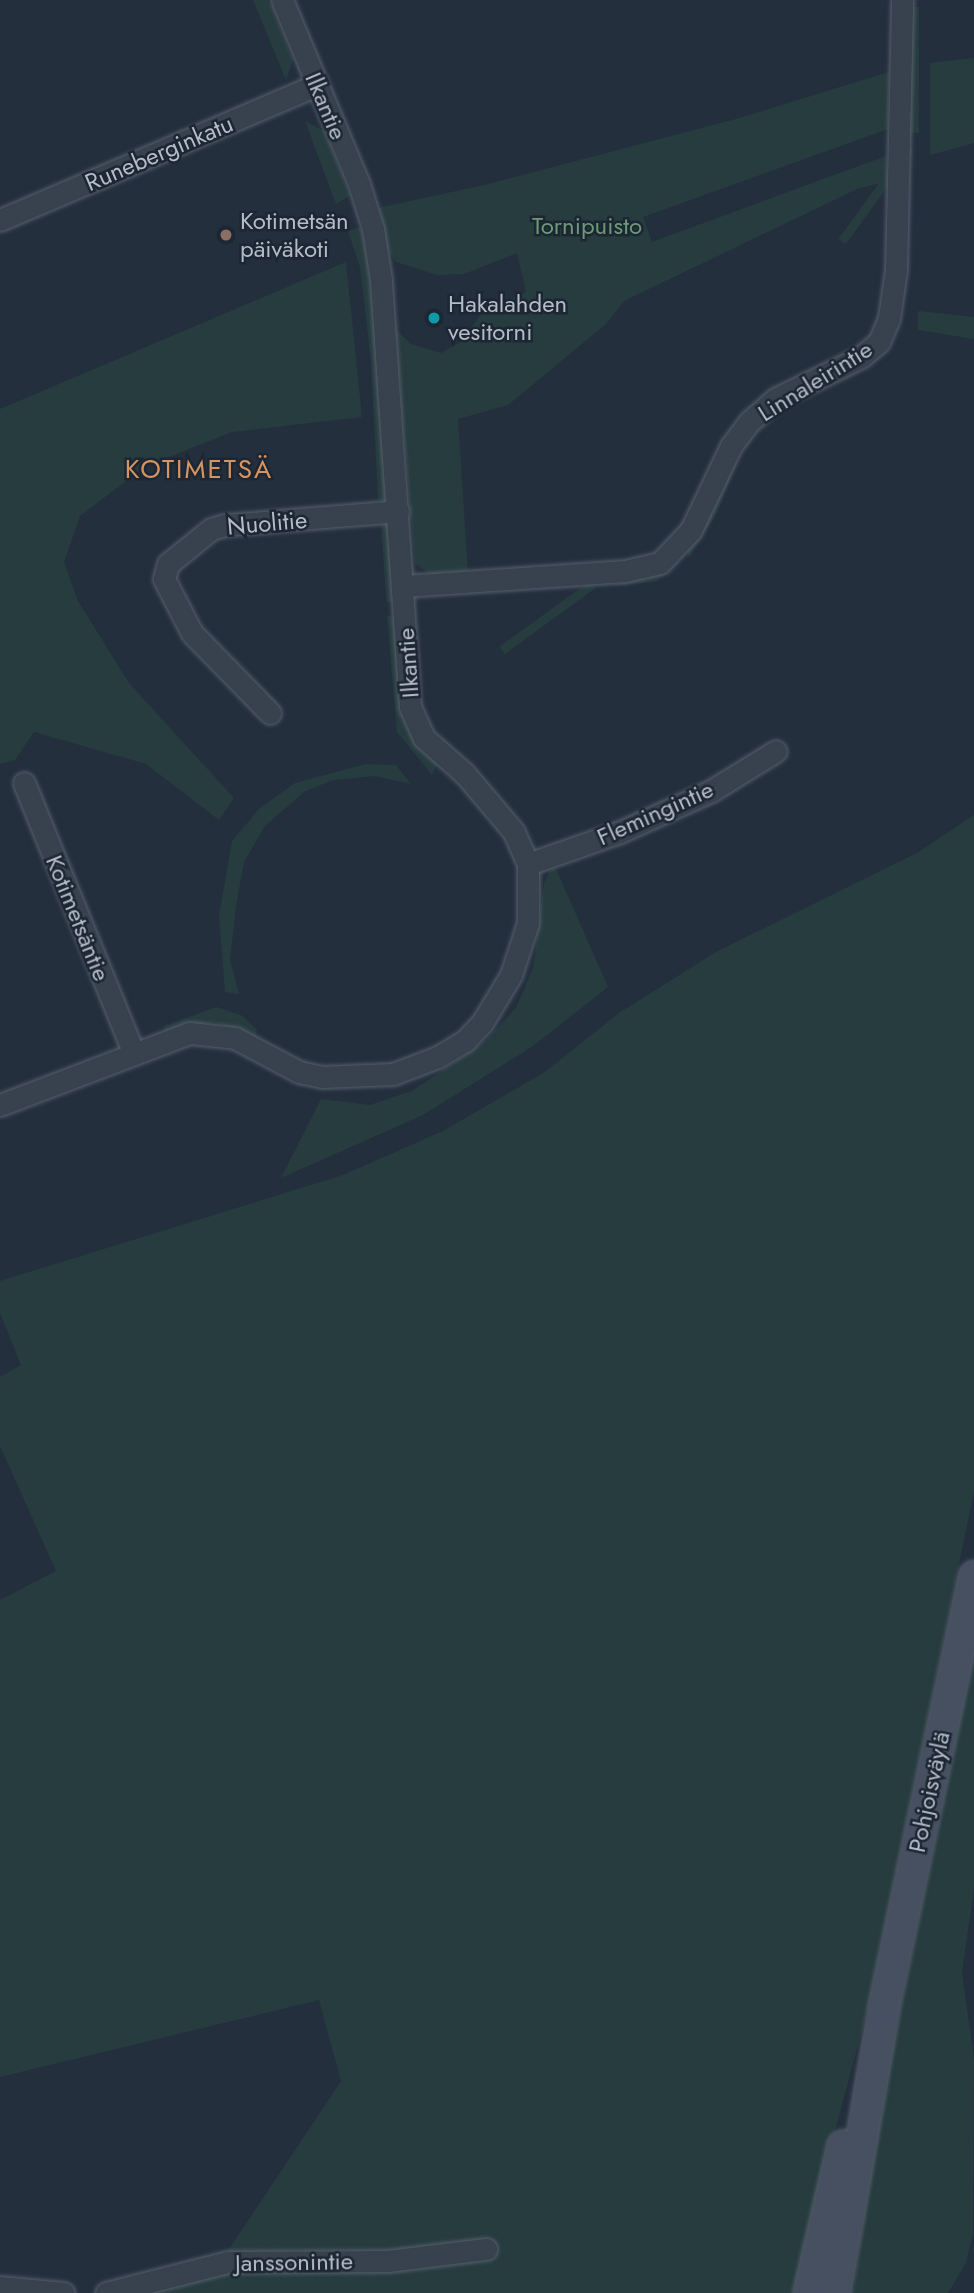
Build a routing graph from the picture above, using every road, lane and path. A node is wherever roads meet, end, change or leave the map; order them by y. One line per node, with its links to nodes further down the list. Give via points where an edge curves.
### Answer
1 (282, 0): 3 (street, Ilkantie)
2 (902, 0): 6 (street, Linnaleirintie, via 896,270 889,318 879,342 861,357 775,399 749,422 731,446 691,530 660,563 625,570)
3 (317, 85): 4 (street, Runeberginkatu); 5 (street, Ilkantie, via 373,229)
4 (0, 220)
5 (398, 511): 6 (street, Ilkantie); 7 (street, Nuolitie, via 225,525 211,529 168,564 164,579 192,633)
6 (404, 586): 10 (street, Ilkantie, via 410,707 417,727 498,811)
7 (270, 713)
8 (776, 751): 10 (street, Flemingintie, via 711,791 620,832)
9 (24, 783): 11 (street, Kotimetsäntie)
10 (528, 864): 11 (street, Ilkantie, via 528,923 511,975 482,1023 465,1041 438,1057 393,1074 343,1079 299,1072 221,1034 190,1033)
11 (133, 1052): 12 (street, Ilkantie)
12 (0, 1105)
13 (974, 1576): 14 (main road, Pohjoisväylä)
14 (884, 2008): 19 (main road, Pohjoisväylä, via 842,2148); 20 (main road, Pohjoisväylä)
15 (486, 2249): 18 (street, Janssonintie, via 388,2261 228,2262)
16 (0, 2287): 17 (street)
17 (64, 2293)
18 (106, 2293)
19 (809, 2293)
20 (835, 2293)

